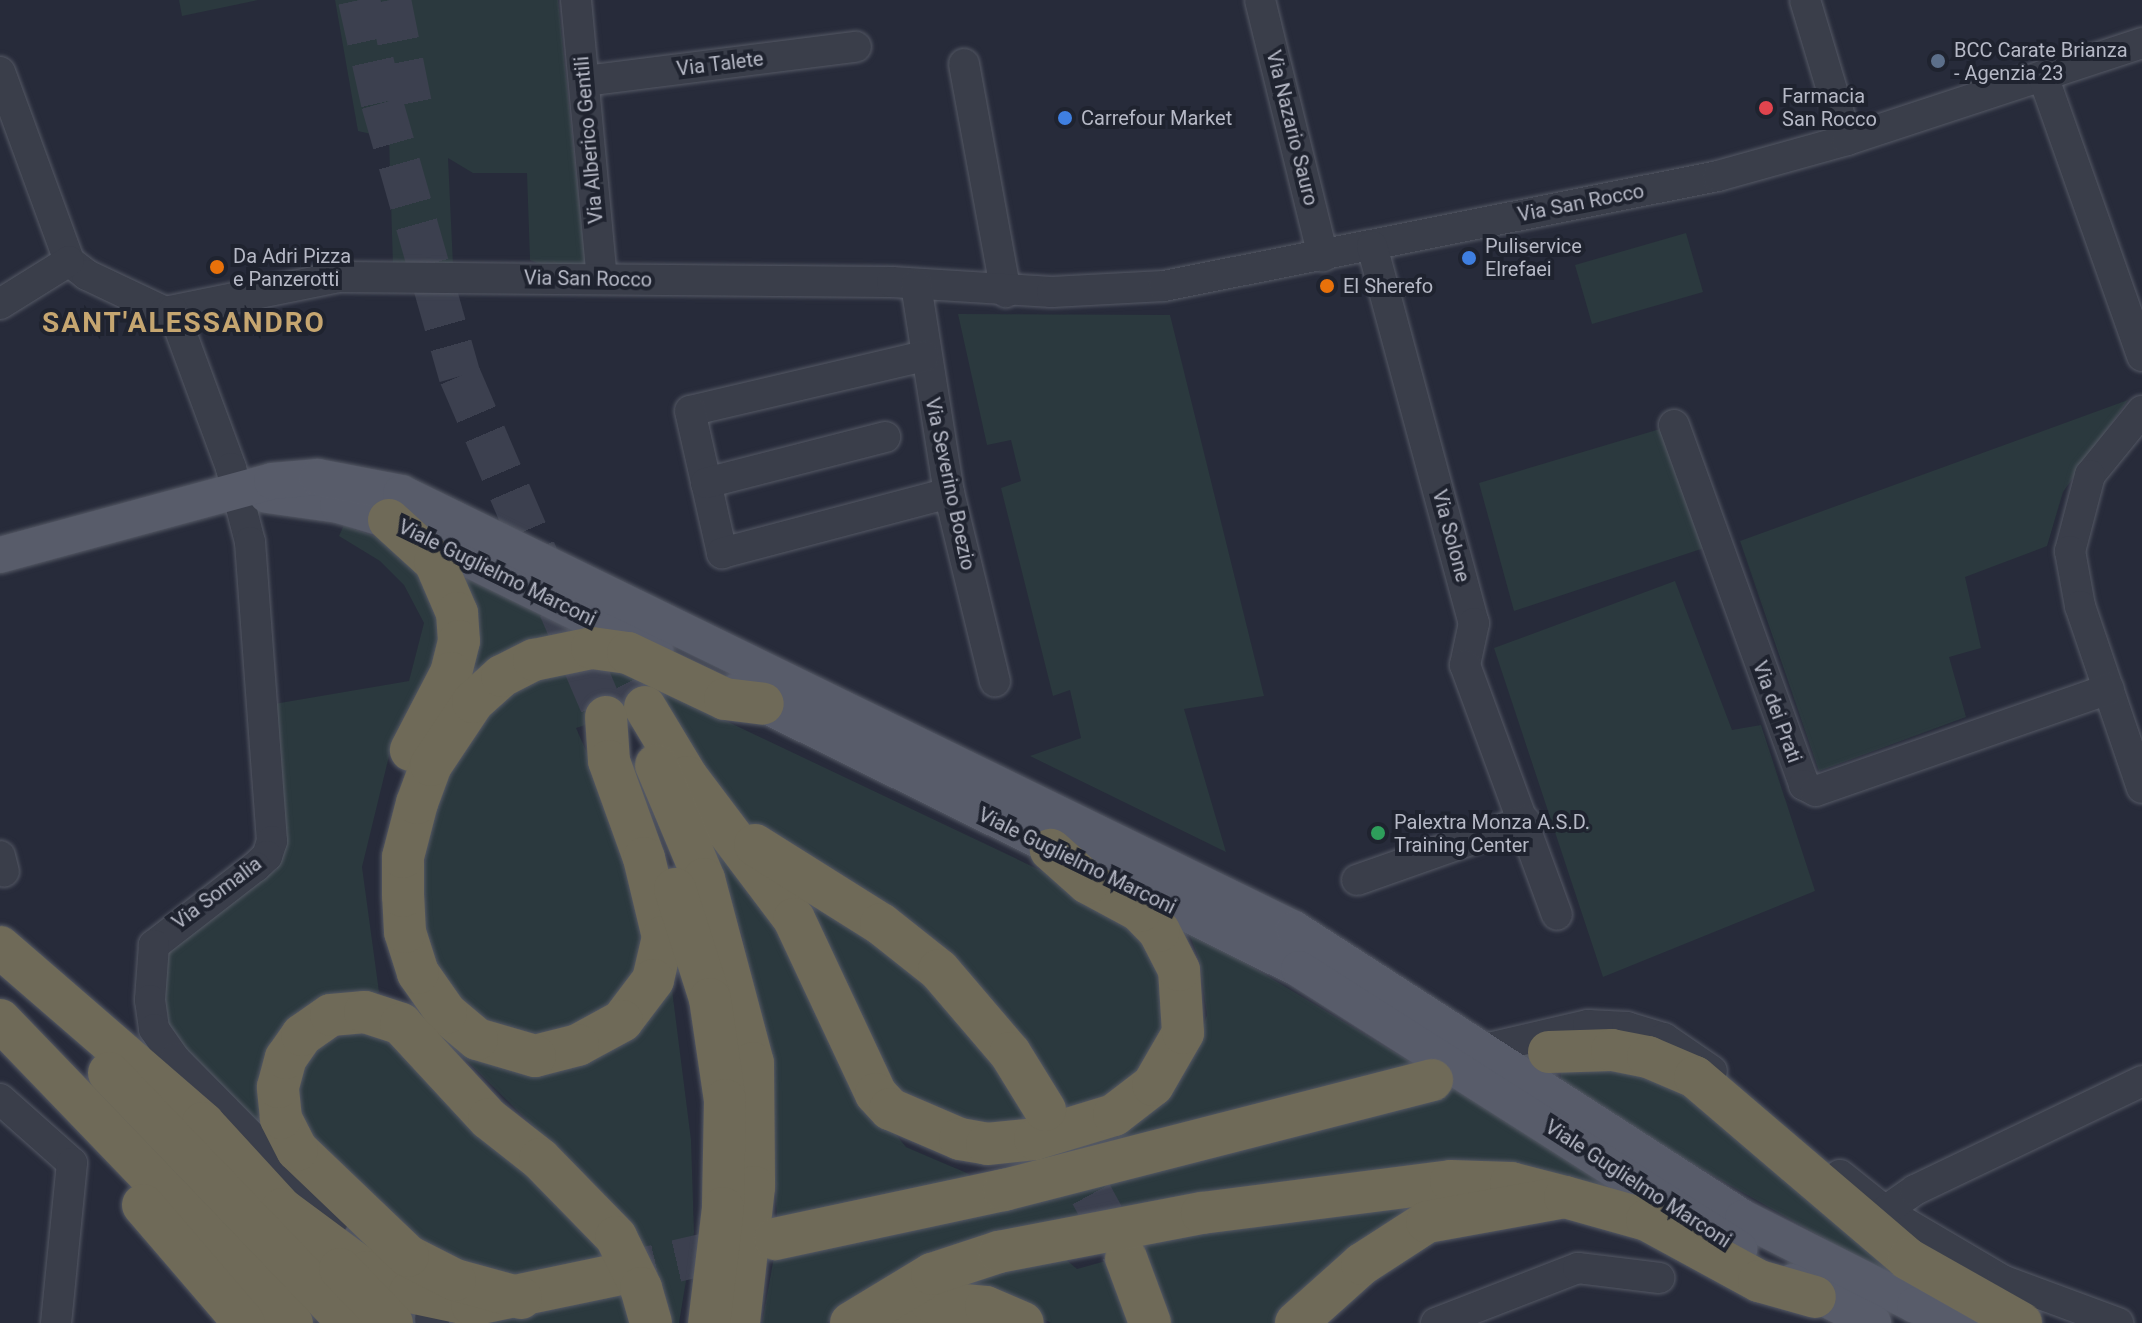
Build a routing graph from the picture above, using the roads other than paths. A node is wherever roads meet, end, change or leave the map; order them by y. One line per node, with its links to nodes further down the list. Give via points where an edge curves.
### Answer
1 (576, 0): 9 (street, Via Alberico Gentili)
2 (1260, 0): 12 (street, Via Nazario Sauro)
3 (1805, 0): 10 (street)
4 (2142, 43): 8 (street, Via San Rocco)
5 (856, 47): 9 (street, Via Talete)
6 (964, 64): 16 (street)
7 (0, 72): 13 (street)
8 (2043, 76): 10 (street, Via San Rocco); 20 (street)
9 (585, 81): 14 (street, Via Alberico Gentili)
10 (1847, 140): 11 (street, Via San Rocco, via 1718,176)
11 (1372, 246): 12 (street, Via San Rocco); 35 (street, Via Solone, via 1474,623 1465,665)
12 (1323, 256): 16 (street, Via San Rocco, via 1156,287)
13 (69, 261): 17 (street); 18 (street, via 156,311)
14 (602, 279): 15 (street, Via San Rocco); 18 (street, Via San Rocco, via 338,277)
15 (916, 285): 16 (street, Via San Rocco); 19 (street, Via Severino Boezio)
16 (1006, 292)
17 (0, 304)
18 (173, 311): 25 (street, Via Somalia)
19 (924, 356): 24 (street, via 690,411); 26 (street, Via Severino Boezio)
20 (2142, 356)
21 (2142, 411): 30 (street, via 2090,475 2072,536 2074,588)
22 (1674, 425): 30 (street, Via dei Prati, via 1804,785 1816,791)
23 (885, 437): 24 (street)
24 (706, 483): 26 (street, via 722,553)
25 (238, 491): 27 (main road, Viale Guglielmo Marconi, via 338,505); 28 (main road, Viale Guglielmo Marconi); 43 (main road, Viale Guglielmo Marconi, via 318,477 401,493 1294,929); 55 (street, Via Somalia, via 250,542 272,841 267,856 255,867 161,935 151,955 150,1000 154,1029 175,1059)
26 (949, 493): 29 (street, Via Severino Boezio)
27 (389, 520): 31 (main road, Viale Guglielmo Marconi); 50 (highway, via 435,562 450,588 459,641 451,673 388,803 377,853 377,901 386,956 399,993 424,1028 496,1103)
28 (0, 555)
29 (995, 681)
30 (2109, 689): 33 (street)
31 (763, 704): 32 (highway, via 725,699 628,653 592,648 534,660 502,676 473,702 431,765 417,803 403,857 403,896 405,932 418,973 446,1013 477,1039 535,1056 578,1045 622,1021 653,980 663,937 644,858 609,761); 36 (main road, Viale Guglielmo Marconi)
32 (628, 712): 34 (highway); 69 (highway, via 710,999 725,1100 722,1222); 70 (highway, via 704,879 753,1063 754,1187)
33 (2142, 788)
34 (712, 814): 48 (highway, via 765,875 794,919 865,1078); 49 (highway, via 810,883 881,924 929,962 1010,1053)
35 (1525, 821): 37 (street); 38 (street, Via Solone)
36 (1051, 850): 48 (highway, via 1088,883 1140,911 1171,950 1185,1007 1183,1033 1169,1066 1114,1115 1035,1139 987,1144 960,1139); 60 (main road, Viale Guglielmo Marconi, via 1299,969)
37 (1357, 880)
38 (1557, 915)
39 (0, 947): 53 (highway, via 203,1123)
40 (0, 959): 67 (highway)
41 (0, 1020): 66 (highway)
42 (0, 1036): 65 (highway)
43 (1484, 1049): 54 (street, via 1588,1025 1627,1027 1664,1038); 76 (main road, Viale Guglielmo Marconi, via 1743,1218 1915,1305)
44 (1549, 1052): 77 (highway, via 1612,1050 1648,1057 1695,1077 1908,1259)
45 (1432, 1080): 51 (highway)
46 (2142, 1081): 54 (street, via 1915,1190)
47 (0, 1099): 64 (street, via 72,1163)
48 (890, 1109): 51 (highway, via 953,1156 990,1172)
49 (1045, 1110)
50 (540, 1159): 61 (highway, via 489,1119 401,1024 365,1012 331,1015 302,1035 286,1058 278,1087 281,1118 297,1150 408,1256 455,1280); 68 (highway, via 616,1237)
51 (1041, 1179): 56 (highway)
52 (1565, 1197): 60 (highway, via 1647,1220 1759,1281); 62 (highway, via 1511,1183 1451,1181 1202,1213 999,1252 932,1274); 73 (highway, via 1427,1222 1362,1264)
53 (282, 1209): 61 (highway, via 367,1272 410,1292 472,1305); 63 (highway)
54 (1885, 1211): 78 (street, via 2002,1280)
55 (334, 1220)
56 (775, 1239)
57 (1126, 1258): 72 (highway)
58 (615, 1275): 61 (highway)
59 (1659, 1278): 74 (street, via 1578,1268)
60 (1815, 1297): 75 (main road, Viale Guglielmo Marconi)
61 (521, 1298)
62 (855, 1320): 71 (highway, via 931,1302 986,1307)
63 (418, 1322)
64 (56, 1323)
65 (244, 1323)
66 (292, 1323)
67 (349, 1323)
68 (651, 1323)
69 (709, 1323)
70 (739, 1323)
71 (1023, 1323)
72 (1150, 1323)
73 (1296, 1323)
74 (1436, 1323)
75 (1873, 1323)
76 (1979, 1323)
77 (2021, 1323)
78 (2118, 1323)

